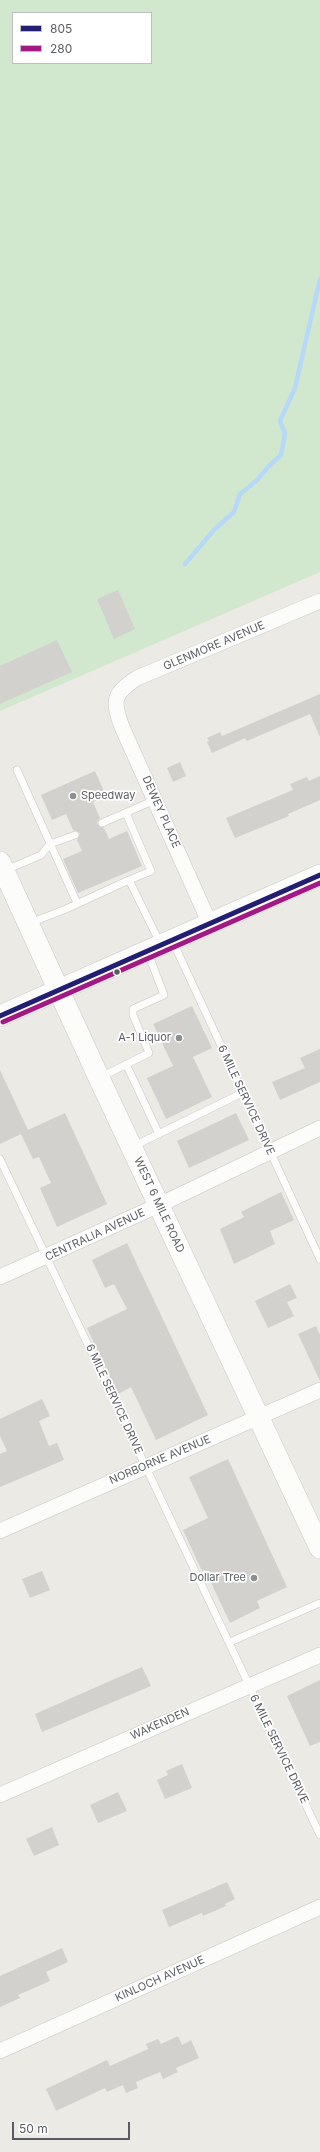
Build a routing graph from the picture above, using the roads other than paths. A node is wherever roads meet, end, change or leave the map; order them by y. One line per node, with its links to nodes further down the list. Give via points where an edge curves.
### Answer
1 (320, 601): 2 (street, GLENMORE AVENUE, via 137,678 121,689)
2 (115, 700): 4 (street, DEWEY PLACE, via 122,727)
3 (17, 770): 8 (lane)
4 (156, 800): 5 (lane); 14 (street, DEWEY PLACE)
5 (126, 813): 6 (lane); 11 (lane, via 150,871)
6 (102, 823)
7 (75, 835): 8 (lane)
8 (50, 844): 9 (lane, via 41,855); 12 (lane)
9 (2, 866): 13 (main road, WEST 6 MILE ROAD)
10 (320, 874): 14 (main road)
11 (129, 880): 12 (lane); 15 (lane)
12 (76, 903): 13 (lane, via 66,910)
13 (28, 924): 16 (main road, WEST 6 MILE ROAD)
14 (210, 924): 15 (main road)
15 (160, 946): 16 (main road); 18 (lane, via 164,995 133,1009 133,1015 149,1053); 20 (lane, 6 MILE SERVICE DRIVE)
16 (58, 991): 17 (main road); 19 (main road, WEST 6 MILE ROAD)
17 (0, 1016)
18 (126, 1064): 19 (lane); 22 (lane)
19 (99, 1078): 23 (main road, WEST 6 MILE ROAD)
20 (242, 1093): 22 (lane); 24 (lane, 6 MILE SERVICE DRIVE)
21 (320, 1128): 24 (street, CENTRALIA AVENUE)
22 (159, 1134): 23 (lane)
23 (132, 1147): 26 (main road, WEST 6 MILE ROAD)
24 (270, 1152): 26 (street, CENTRALIA AVENUE); 28 (lane, 6 MILE SERVICE DRIVE)
25 (0, 1159): 27 (lane, 6 MILE SERVICE DRIVE)
26 (159, 1205): 27 (street, CENTRALIA AVENUE); 31 (main road, WEST 6 MILE ROAD)
27 (47, 1257): 29 (street, CENTRALIA AVENUE); 32 (lane, 6 MILE SERVICE DRIVE)
28 (320, 1259)
29 (0, 1278)
30 (320, 1390): 31 (street, NORBORNE AVENUE)
31 (258, 1417): 32 (street, NORBORNE AVENUE); 34 (main road, WEST 6 MILE ROAD)
32 (146, 1466): 33 (street, NORBORNE AVENUE); 36 (lane, 6 MILE SERVICE DRIVE)
33 (0, 1531)
34 (320, 1548)
35 (320, 1603): 36 (lane)
36 (230, 1642): 38 (lane, 6 MILE SERVICE DRIVE)
37 (320, 1655): 38 (street, WAKENDEN)
38 (248, 1686): 39 (street, WAKENDEN); 40 (lane, 6 MILE SERVICE DRIVE)
39 (0, 1795)
40 (320, 1835)
41 (320, 1907): 42 (street, KINLOCH AVENUE)
42 (0, 2051)

